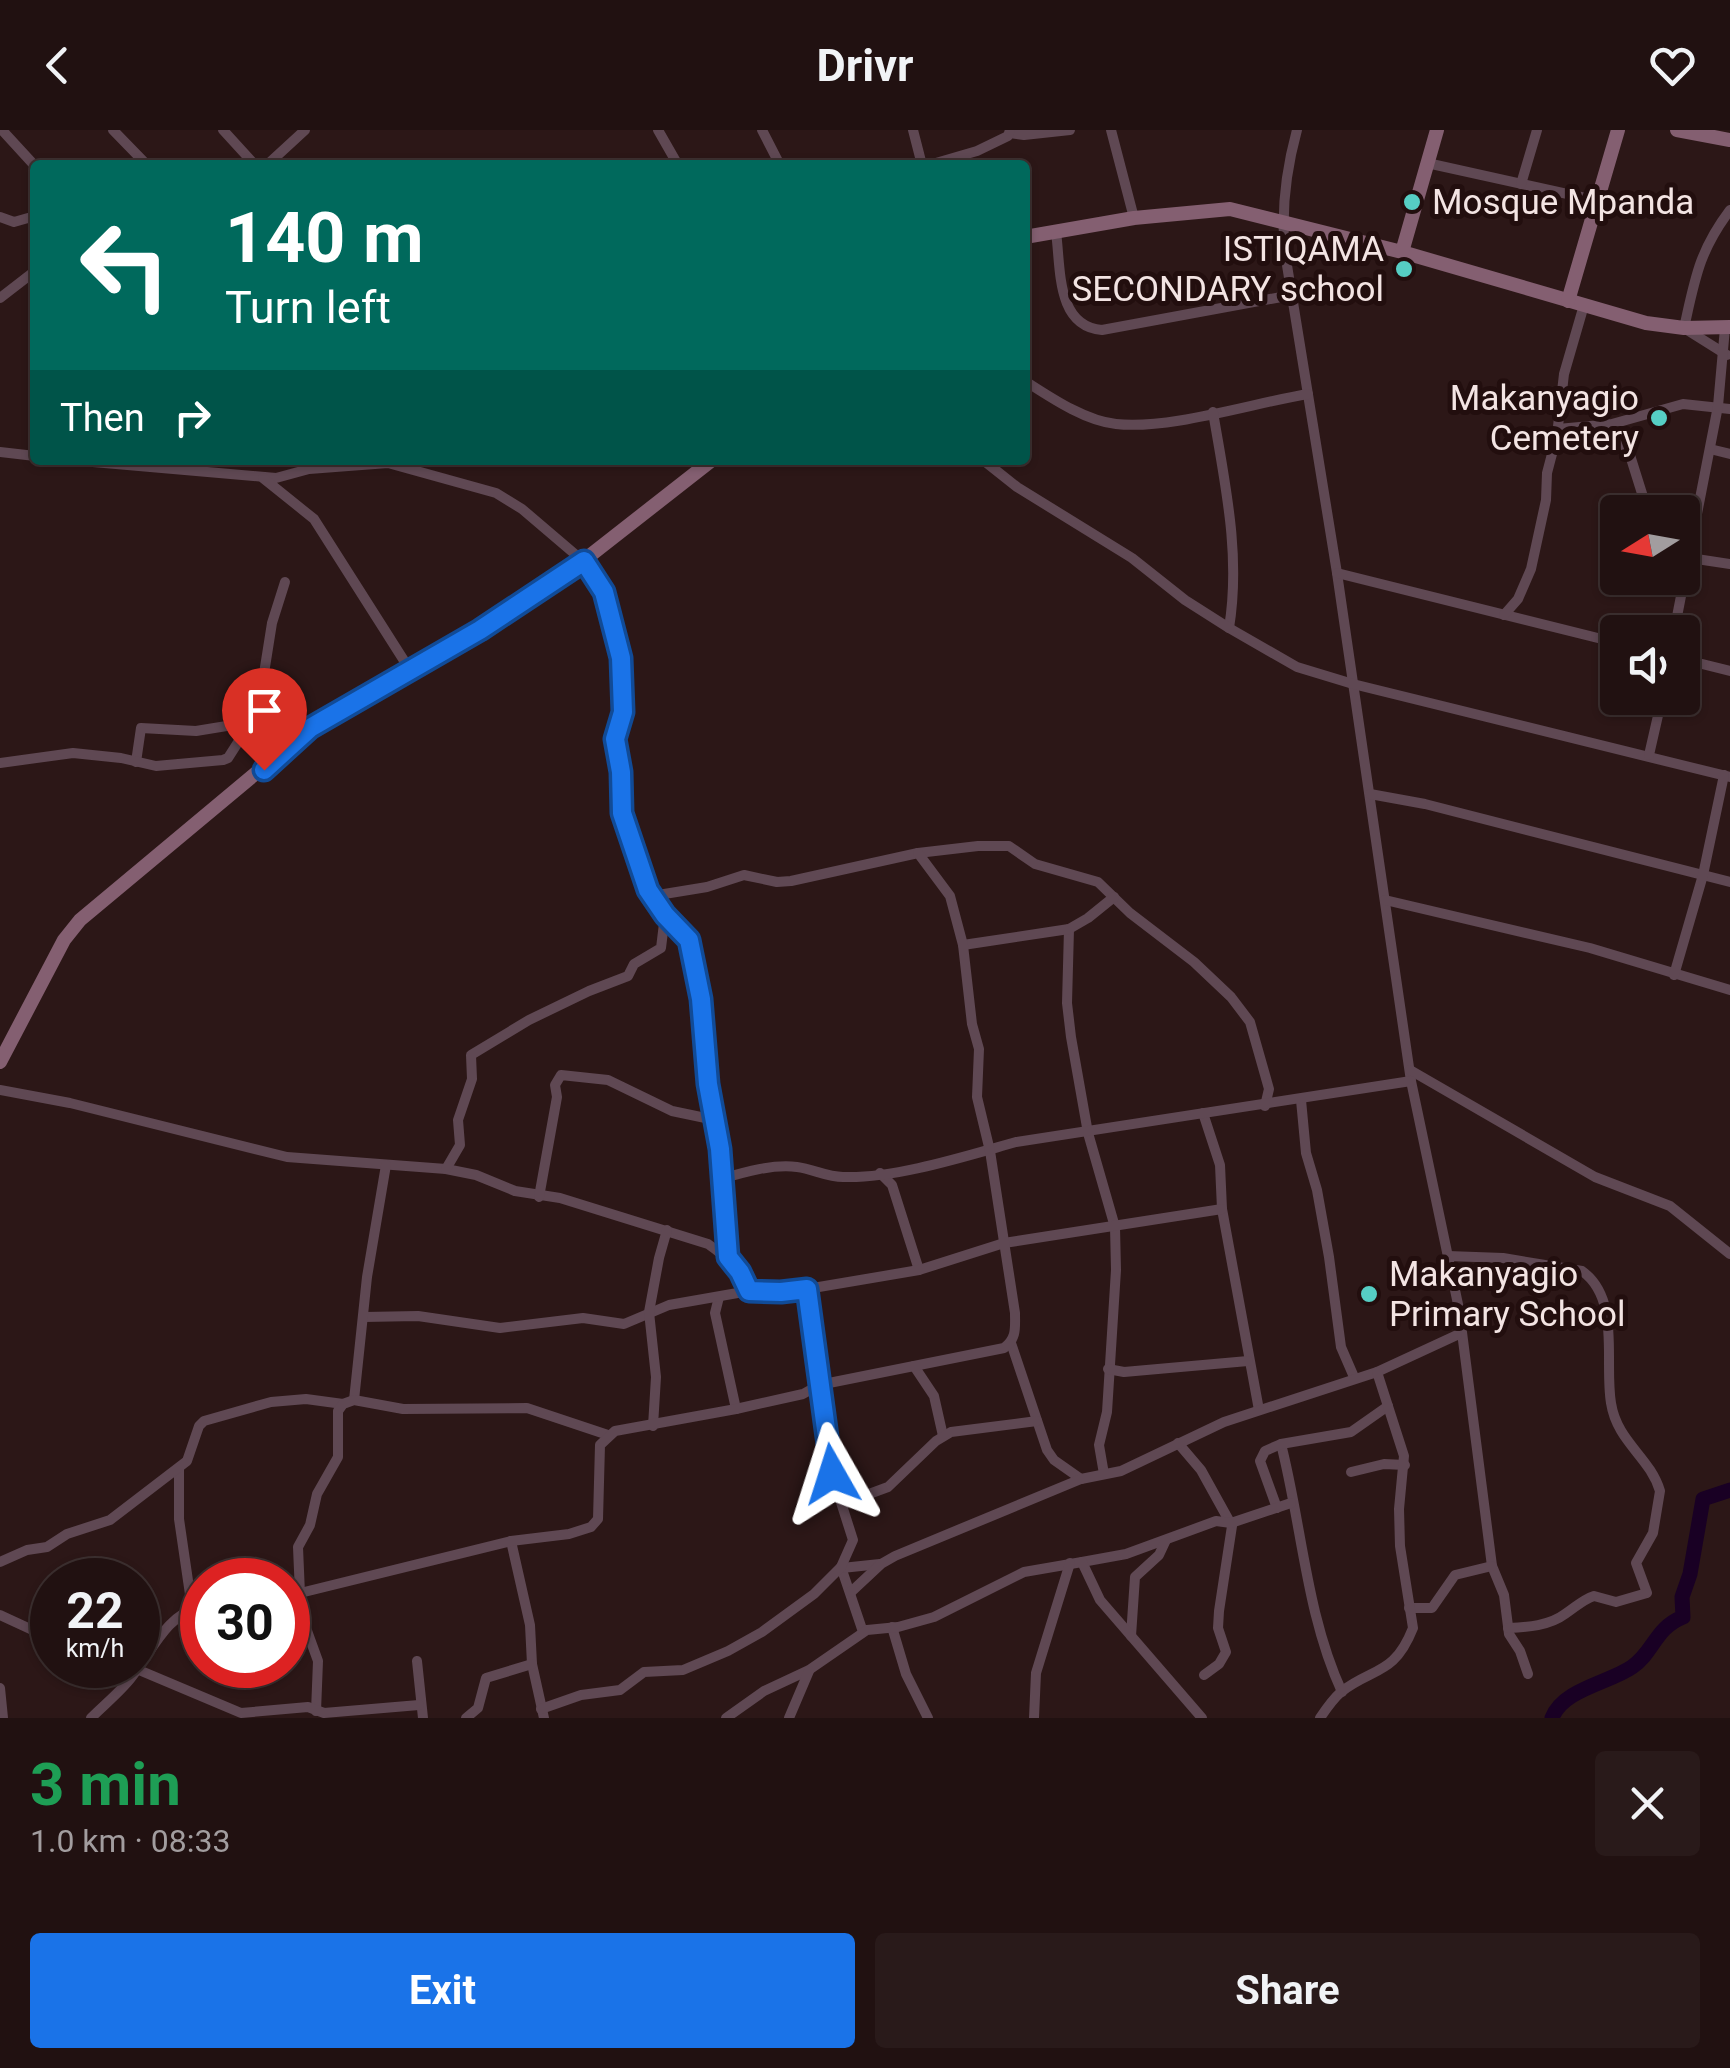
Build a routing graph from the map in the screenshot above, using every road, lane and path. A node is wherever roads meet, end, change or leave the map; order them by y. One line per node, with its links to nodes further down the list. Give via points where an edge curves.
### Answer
1 (2, 130): 24 (street)
2 (113, 130): 17 (street)
3 (224, 130): 18 (street)
4 (305, 130): 19 (street)
5 (658, 130): 20 (street)
6 (762, 130): 21 (street)
7 (914, 130): 22 (street)
8 (1070, 130): 15 (street)
9 (1112, 130): 31 (street)
10 (1297, 130): 32 (street)
11 (1437, 130): 25 (street)
12 (1537, 130): 26 (street)
13 (1618, 130): 27 (street)
14 (1677, 130): 16 (street)
15 (1010, 132): 23 (street)
16 (1730, 140)
17 (142, 160)
18 (250, 160)
19 (272, 160)
20 (675, 160)
21 (777, 160)
22 (924, 160)
23 (944, 160)
24 (30, 161)
25 (1428, 163): 26 (street); 35 (street)
26 (1521, 184): 27 (street)
27 (1600, 201): 39 (street)
28 (1730, 210): 42 (street, via 1701,256)
29 (0, 217): 30 (street)
30 (30, 217)
31 (1134, 218): 32 (street, via 1230,209); 33 (street)
32 (1282, 220): 35 (street); 37 (street)
33 (1056, 232): 34 (street); 37 (street, via 1068,309 1087,329)
34 (1030, 236)
35 (1402, 252): 39 (street)
36 (30, 275): 38 (street)
37 (1292, 295): 45 (street)
38 (0, 298)
39 (1568, 301): 40 (street)
40 (1584, 305): 42 (street); 49 (street, via 1564,374)
41 (1727, 327): 42 (street); 43 (street)
42 (1684, 328): 43 (street)
43 (1727, 355): 46 (street)
44 (1030, 384): 47 (street, via 1116,424)
45 (1308, 394): 47 (street); 65 (street)
46 (1724, 408): 48 (street, via 1683,404); 50 (street)
47 (1212, 412): 68 (street, via 1234,555)
48 (1592, 426): 49 (street); 60 (street, via 1623,444)
49 (1558, 429): 67 (street, via 1532,569)
50 (1710, 449): 52 (street); 61 (street)
51 (0, 452): 53 (street)
52 (1730, 454)
53 (30, 455)
54 (123, 465): 59 (street)
55 (312, 465): 59 (street)
56 (398, 465): 63 (street, via 496,493)
57 (706, 465): 63 (street)
58 (989, 465): 68 (street)
59 (262, 478): 71 (street, via 314,519)
60 (1642, 495)
61 (1700, 504)
62 (1700, 560): 64 (street)
63 (584, 561): 71 (street); 86 (street, via 604,592 621,658 623,712 615,739 622,813)
64 (1730, 564)
65 (1337, 573): 67 (street); 73 (street)
66 (285, 582): 76 (street, via 262,686)
67 (1504, 614): 69 (street)
68 (1230, 628): 73 (street, via 1297,667)
69 (1600, 638)
70 (1700, 664): 72 (street)
71 (410, 670): 77 (street)
72 (1730, 671)
73 (1352, 684): 78 (street); 82 (street)
74 (1658, 715): 78 (street)
75 (250, 722): 76 (street); 79 (street, via 226,759); 79 (street, via 196,731 141,728)
76 (272, 723): 77 (street)
77 (310, 728): 94 (street, via 80,920)
78 (1649, 755): 81 (street)
79 (136, 762): 80 (street, via 73,753)
80 (0, 763)
81 (1727, 776): 84 (street)
82 (1370, 794): 84 (street); 88 (street)
83 (918, 853): 86 (street, via 791,880 744,875); 87 (street, via 1010,846 1036,864 1098,882); 91 (street, via 950,896)
84 (1703, 875): 85 (street); 92 (street)
85 (1730, 882)
86 (652, 896): 89 (street)
87 (1114, 897): 90 (street); 98 (street, via 1194,962 1250,1022 1269,1089)
88 (1385, 900): 92 (street, via 1590,948); 95 (street)
89 (665, 915): 100 (street, via 689,940); 104 (street, via 661,948 634,964 628,976 529,1020 471,1055 472,1079 458,1120 460,1146)
90 (1069, 928): 91 (street); 101 (street, via 1067,1003)
91 (963, 944): 102 (street, via 980,1049 977,1097)
92 (1674, 975): 93 (street)
93 (1730, 990)
94 (0, 1062)
95 (1411, 1075): 97 (street); 112 (street, via 1595,1177 1670,1206); 113 (street)
96 (0, 1090): 103 (street, via 287,1157)
97 (1301, 1100): 98 (street); 128 (street, via 1341,1347)
98 (1265, 1106): 99 (street)
99 (1202, 1114): 101 (street); 108 (street, via 1220,1165)
100 (715, 1120): 106 (street); 107 (street, via 672,1111 608,1080 561,1075)
101 (1088, 1133): 102 (street); 109 (street)
102 (990, 1151): 105 (street); 111 (street)
103 (386, 1165): 104 (street); 120 (street)
104 (446, 1169): 107 (street)
105 (880, 1174): 106 (street, via 844,1177 796,1167); 115 (street, via 892,1185)
106 (722, 1178): 114 (street)
107 (539, 1196): 110 (street)
108 (1222, 1209): 109 (street); 123 (street)
109 (1115, 1227): 111 (street); 126 (street)
110 (667, 1230): 114 (street); 119 (street)
111 (1004, 1243): 115 (street); 122 (street, via 1015,1313)
112 (1730, 1254)
113 (1448, 1256): 157 (street); 166 (street, via 1503,1258 1592,1278 1604,1296 1616,1425 1660,1490 1653,1533 1636,1563 1647,1593 1616,1602 1594,1596 1562,1617)
114 (728, 1257): 117 (street)
115 (919, 1270): 116 (street)
116 (807, 1289): 117 (street); 130 (street)
117 (749, 1291): 118 (street)
118 (719, 1297): 119 (street); 133 (street, via 716,1313)
119 (650, 1312): 120 (street, via 624,1324 583,1318 500,1328); 136 (street)
120 (364, 1316): 131 (street)
121 (1457, 1335): 127 (street)
122 (1011, 1343): 124 (street); 135 (street)
123 (1248, 1361): 126 (street); 134 (street)
124 (938, 1362): 125 (street); 129 (street)
125 (914, 1366): 129 (street); 130 (street)
126 (1108, 1369): 144 (street, via 1099,1445)
127 (1377, 1372): 128 (street); 132 (street)
128 (1354, 1377): 134 (street)
129 (924, 1380): 138 (street)
130 (819, 1385): 133 (street); 146 (street)
131 (348, 1402): 137 (street, via 402,1409 527,1408); 142 (street, via 272,1402 204,1420); 153 (street, via 338,1411 338,1457 317,1494)
132 (1388, 1406): 140 (street, via 1350,1432); 141 (street)
133 (736, 1409): 136 (street)
134 (1259, 1410): 139 (street)
135 (1037, 1421): 138 (street); 145 (street, via 1054,1460)
136 (653, 1426): 137 (street)
137 (608, 1435): 151 (street, via 600,1445 597,1523)
138 (943, 1436): 146 (street, via 888,1487)
139 (1178, 1443): 144 (street); 149 (street)
140 (1281, 1444): 147 (street); 148 (street, via 1260,1461)
141 (1405, 1465): 143 (street); 161 (street, via 1400,1546)
142 (179, 1468): 152 (street, via 178,1519); 154 (street, via 110,1520)
143 (1351, 1472)
144 (1104, 1474): 145 (street)
145 (1081, 1479): 156 (street)
146 (842, 1504): 158 (street, via 853,1540)
147 (1292, 1504): 148 (street); 179 (street, via 1326,1655)
148 (1277, 1508): 149 (street)
149 (1230, 1523): 150 (street, via 1216,1521); 175 (street, via 1218,1628 1226,1652)
150 (1166, 1540): 155 (street); 169 (street, via 1134,1578)
151 (511, 1541): 159 (street); 172 (street)
152 (186, 1558)
153 (298, 1558)
154 (0, 1562)
155 (1076, 1563): 164 (street, via 1024,1572 950,1611); 169 (street); 191 (street, via 1036,1673)
156 (881, 1564): 158 (street); 160 (street)
157 (1492, 1566): 161 (street, via 1454,1575 1432,1608); 166 (street)
158 (842, 1567): 160 (street); 183 (street, via 762,1632 700,1666 644,1672 620,1690 581,1694)
159 (310, 1591)
160 (851, 1592): 167 (street)
161 (1409, 1608): 179 (street, via 1413,1628 1396,1656)
162 (0, 1615): 165 (street)
163 (180, 1620): 168 (street)
164 (892, 1627): 167 (street); 190 (street)
165 (30, 1628)
166 (1508, 1628): 174 (street)
167 (863, 1632): 173 (street)
168 (160, 1635)
169 (1131, 1637): 192 (street)
170 (310, 1639): 181 (street, via 318,1661)
171 (416, 1661): 180 (street)
172 (532, 1664): 183 (street); 187 (street, via 486,1678 478,1708)
173 (810, 1670): 188 (street); 189 (street)
174 (1528, 1674)
175 (1204, 1675)
176 (160, 1679): 181 (street, via 241,1713)
177 (0, 1688): 184 (street)
178 (115, 1688): 185 (street)
179 (1342, 1692): 193 (street)
180 (420, 1704): 182 (street); 186 (street)
181 (316, 1711): 182 (street)
182 (393, 1712)
183 (542, 1714)
184 (2, 1716)
185 (91, 1718)
186 (422, 1718)
187 (466, 1718)
188 (726, 1718)
189 (789, 1718)
190 (928, 1718)
191 (1034, 1718)
192 (1202, 1718)
193 (1320, 1718)

